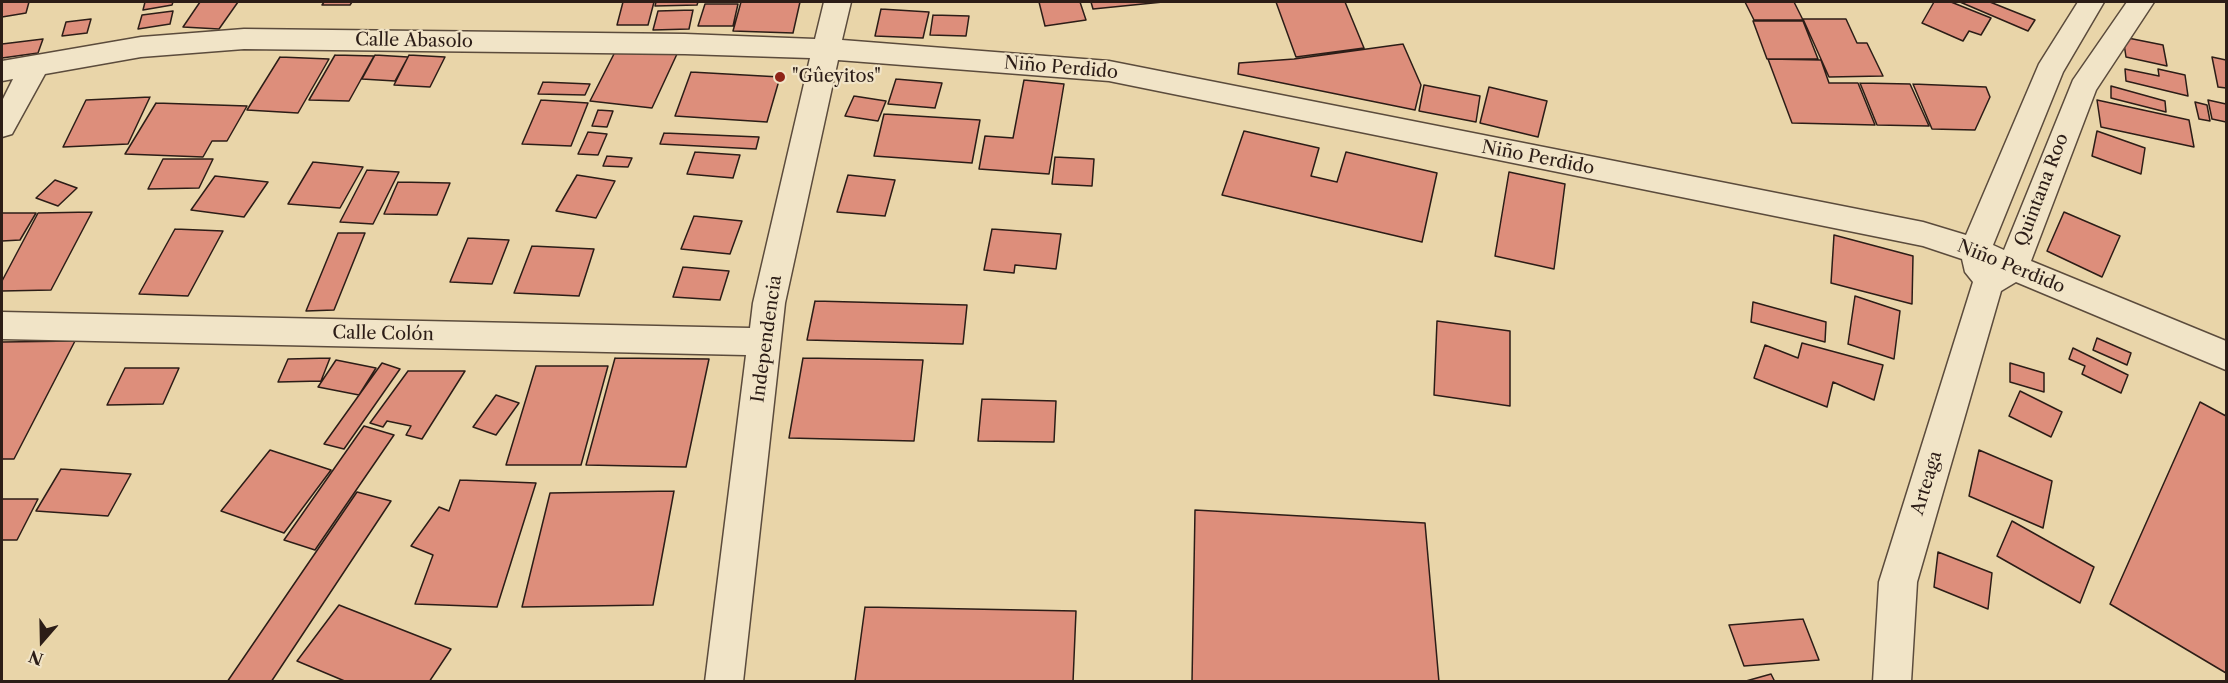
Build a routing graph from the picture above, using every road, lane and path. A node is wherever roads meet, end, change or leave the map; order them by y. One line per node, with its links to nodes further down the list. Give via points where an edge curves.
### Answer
1 (837, 2): 4 (street, Independencia)
2 (2091, 2): 8 (street, Quintana Roo, via 2049,71)
3 (2141, 2): 9 (street, Quintana Roo, via 2083,87)
4 (828, 50): 5 (street, Calle Abasolo, via 244,39 141,47); 10 (street, Niño Perdido, via 1109,71 1923,234); 14 (street, Independencia, via 769,303)
5 (36, 64): 6 (street, Calle Abasolo); 7 (street)
6 (2, 71)
7 (2, 126)
8 (2020, 140): 9 (street); 10 (street, Quintana Roo)
9 (2056, 155): 11 (street, Quintana Roo)
10 (1975, 251): 11 (street, Niño Perdido); 12 (street)
11 (2013, 267): 12 (street, Quintana Roo); 15 (street, Niño Perdido)
12 (1986, 288): 17 (street, Arteaga, via 1898,582)
13 (2, 326): 14 (street, Calle Colón)
14 (765, 342): 16 (street, Independencia)
15 (2226, 356)
16 (724, 681)
17 (1892, 681)

